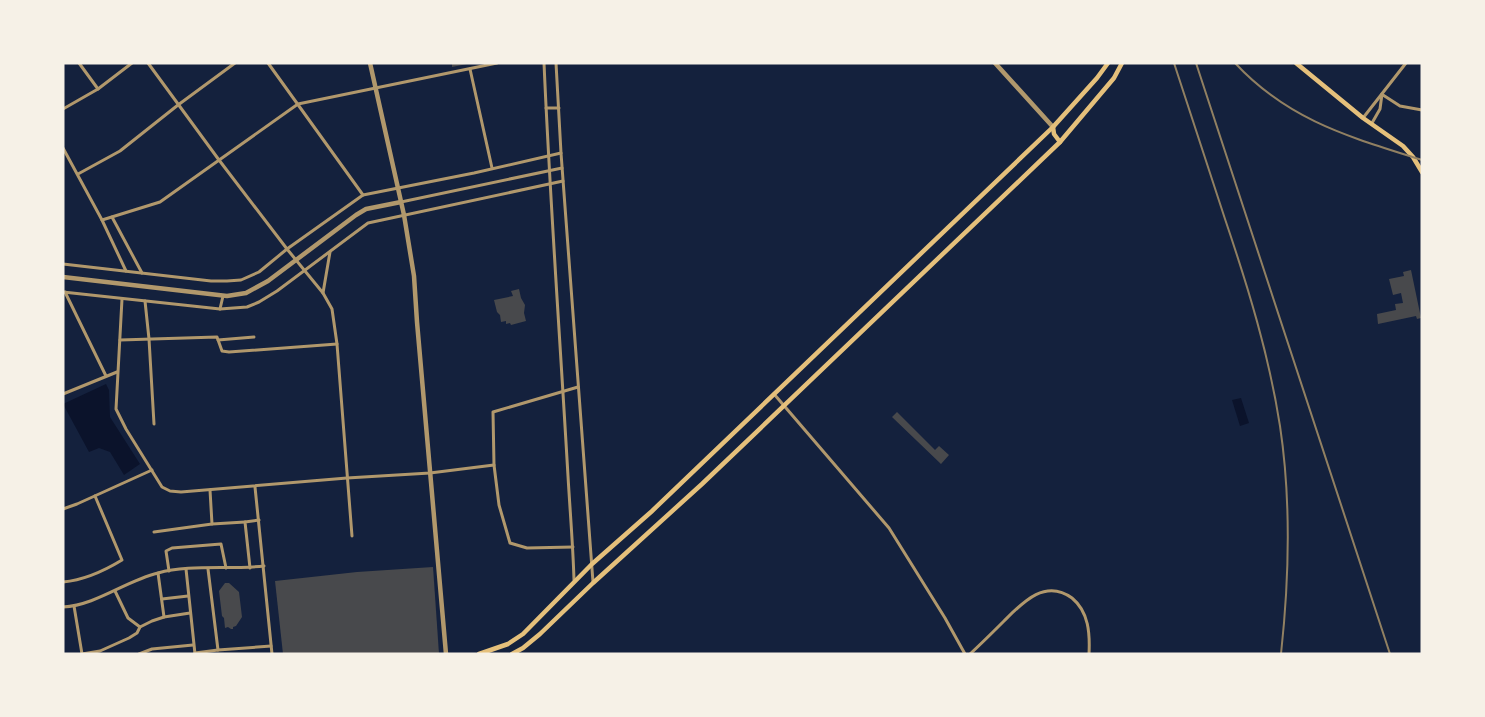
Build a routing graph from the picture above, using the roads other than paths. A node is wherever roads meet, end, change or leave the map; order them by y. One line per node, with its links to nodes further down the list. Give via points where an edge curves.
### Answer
1 (78, 63): 17 (street)
2 (132, 63): 17 (street)
3 (148, 63): 20 (street)
4 (235, 63): 20 (street)
5 (268, 63): 19 (street)
6 (370, 63): 16 (street)
7 (497, 63): 15 (street)
8 (544, 63): 21 (street)
9 (556, 63): 22 (street)
10 (995, 63): 27 (street)
11 (1108, 63): 27 (main road)
12 (1122, 63): 28 (main road)
13 (1296, 63): 25 (main road)
14 (1406, 63): 18 (street)
15 (470, 69): 16 (street); 33 (street)
16 (375, 88): 19 (street); 40 (street)
17 (98, 89): 23 (street)
18 (1382, 94): 24 (street, via 1400,106); 25 (street); 26 (street, via 1380,109)
19 (298, 104): 32 (street); 41 (street)
20 (178, 105): 32 (street); 37 (street, via 120,150)
21 (546, 108): 22 (street); 31 (street)
22 (559, 108): 30 (street)
23 (63, 110)
24 (1422, 110)
25 (1363, 118): 26 (main road)
26 (1371, 124): 36 (main road, via 1403,146)
27 (1053, 127): 28 (main road); 70 (main road)
28 (1060, 142): 71 (main road)
29 (63, 148): 37 (street)
30 (561, 153): 31 (street); 34 (street)
31 (548, 156): 33 (street); 35 (street)
32 (219, 160): 44 (street, via 160,202); 46 (street)
33 (492, 168): 40 (street)
34 (562, 168): 35 (street); 38 (street)
35 (549, 171): 39 (street); 42 (street)
36 (1422, 171)
37 (78, 174): 45 (street)
38 (563, 181): 39 (street); 67 (street)
39 (550, 185): 43 (street); 68 (street)
40 (398, 188): 41 (street); 42 (street)
41 (363, 195): 46 (street)
42 (401, 202): 43 (street); 48 (street, via 356,214)
43 (404, 215): 47 (street, via 368,223); 75 (street, via 414,276)
44 (112, 217): 45 (street); 52 (street)
45 (102, 220): 51 (street)
46 (286, 249): 48 (street); 52 (street, via 259,272 241,280 211,281)
47 (330, 252): 50 (street); 55 (street)
48 (296, 260): 50 (street); 56 (street, via 246,293)
49 (63, 264): 51 (street)
50 (304, 270): 55 (street); 59 (street, via 259,302)
51 (126, 271): 52 (street)
52 (142, 273)
53 (63, 277): 56 (street)
54 (64, 292): 57 (street); 66 (street)
55 (323, 293): 64 (street, via 332,309)
56 (224, 295): 59 (street)
57 (122, 299): 58 (street); 62 (street)
58 (145, 301): 59 (street); 61 (street)
59 (220, 309)
60 (254, 337): 63 (street)
61 (149, 339): 62 (street); 63 (street); 72 (street)
62 (120, 340): 65 (street)
63 (218, 340): 64 (street, via 222,351 229,352)
64 (337, 344): 77 (street)
65 (117, 371): 66 (street); 74 (street, via 116,409)
66 (106, 376): 69 (street)
67 (579, 387): 68 (street); 89 (street)
68 (563, 392): 73 (street, via 493,412); 88 (street)
69 (63, 394)
70 (774, 394): 71 (street); 76 (main road)
71 (784, 405): 78 (main road); 118 (street, via 889,528)
72 (154, 424)
73 (494, 465): 75 (street); 88 (street, via 499,505 510,543 527,549)
74 (152, 470): 80 (street, via 162,487 170,491); 81 (street)
75 (430, 473): 77 (street); 115 (street)
76 (693, 473): 78 (main road); 89 (main road)
77 (347, 478): 79 (street); 87 (street)
78 (702, 484): 99 (main road)
79 (255, 487): 80 (street); 83 (street)
80 (210, 490): 85 (street)
81 (95, 496): 82 (street); 97 (street, via 122,560 86,578)
82 (63, 509)
83 (259, 520): 84 (street); 90 (street)
84 (245, 522): 85 (street); 92 (street)
85 (212, 524): 86 (street)
86 (154, 532)
87 (352, 536)
88 (573, 547): 98 (street)
89 (592, 564): 98 (main road); 99 (street)
90 (264, 566): 92 (street); 109 (street)
91 (225, 568): 92 (street); 94 (street); 95 (street, via 221,544 166,551)
92 (250, 568)
93 (186, 569): 94 (street); 95 (street); 101 (street)
94 (208, 569): 110 (street)
95 (169, 571): 96 (street)
96 (158, 573): 100 (street); 102 (street)
97 (63, 582)
98 (574, 582): 116 (main road, via 523,634)
99 (593, 584): 117 (main road, via 540,634)
100 (115, 591): 103 (street); 107 (street, via 128,618)
101 (188, 596): 102 (street); 105 (street)
102 (162, 599): 106 (street)
103 (74, 606): 104 (street); 112 (street)
104 (63, 607)
105 (190, 613): 106 (street); 108 (street)
106 (164, 617): 107 (street)
107 (140, 627): 112 (street, via 136,633 100,651)
108 (194, 645): 111 (street); 113 (street)
109 (271, 646): 110 (street); 114 (street)
110 (218, 650): 111 (street)
111 (195, 653)
112 (82, 654)
113 (139, 654)
114 (272, 654)
115 (446, 654)
116 (479, 654)
117 (512, 654)
118 (965, 654)
119 (970, 654): 120 (street, via 1023,602 1034,595 1057,591 1070,596 1085,614)
120 (1089, 654)

